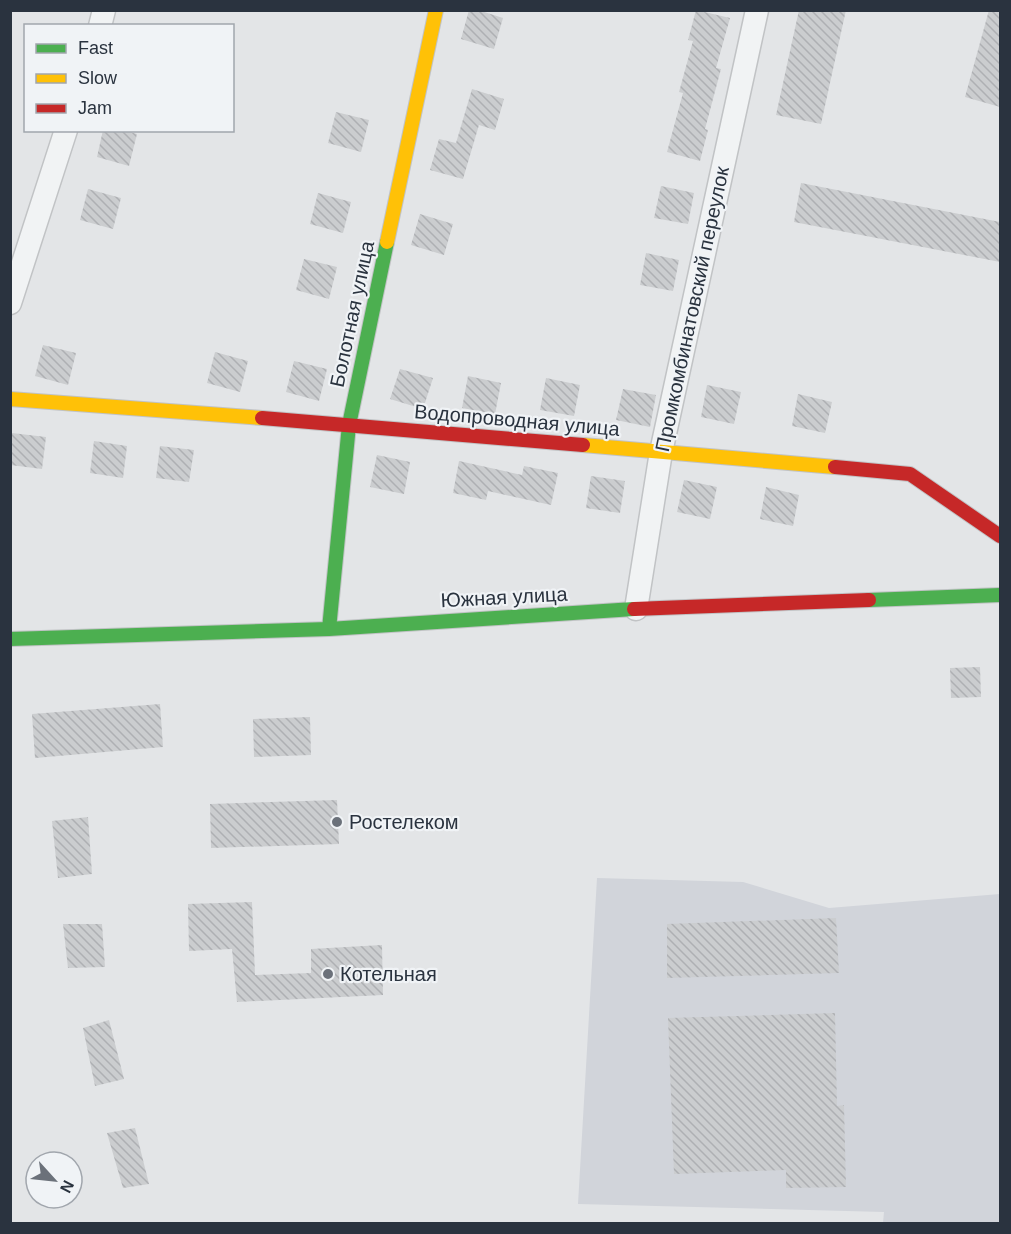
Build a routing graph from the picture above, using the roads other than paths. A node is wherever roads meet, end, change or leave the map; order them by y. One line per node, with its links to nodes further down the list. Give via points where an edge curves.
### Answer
1 (436, 10): 6 (street, Болотная улица)
2 (757, 10): 7 (street, Промкомбинатовский переулок)
3 (65, 132): 4 (street)
4 (10, 303)
5 (10, 399): 6 (street, Водопроводная улица)
6 (349, 425): 7 (street, Водопроводная улица); 11 (street, Болотная улица)
7 (661, 452): 8 (street, Водопроводная улица, via 910,474); 10 (street, Промкомбинатовский переулок)
8 (1000, 536)
9 (1000, 595): 10 (street, Южная улица)
10 (636, 609): 11 (street, Южная улица)
11 (329, 629): 12 (street, Южная улица)
12 (10, 639)

